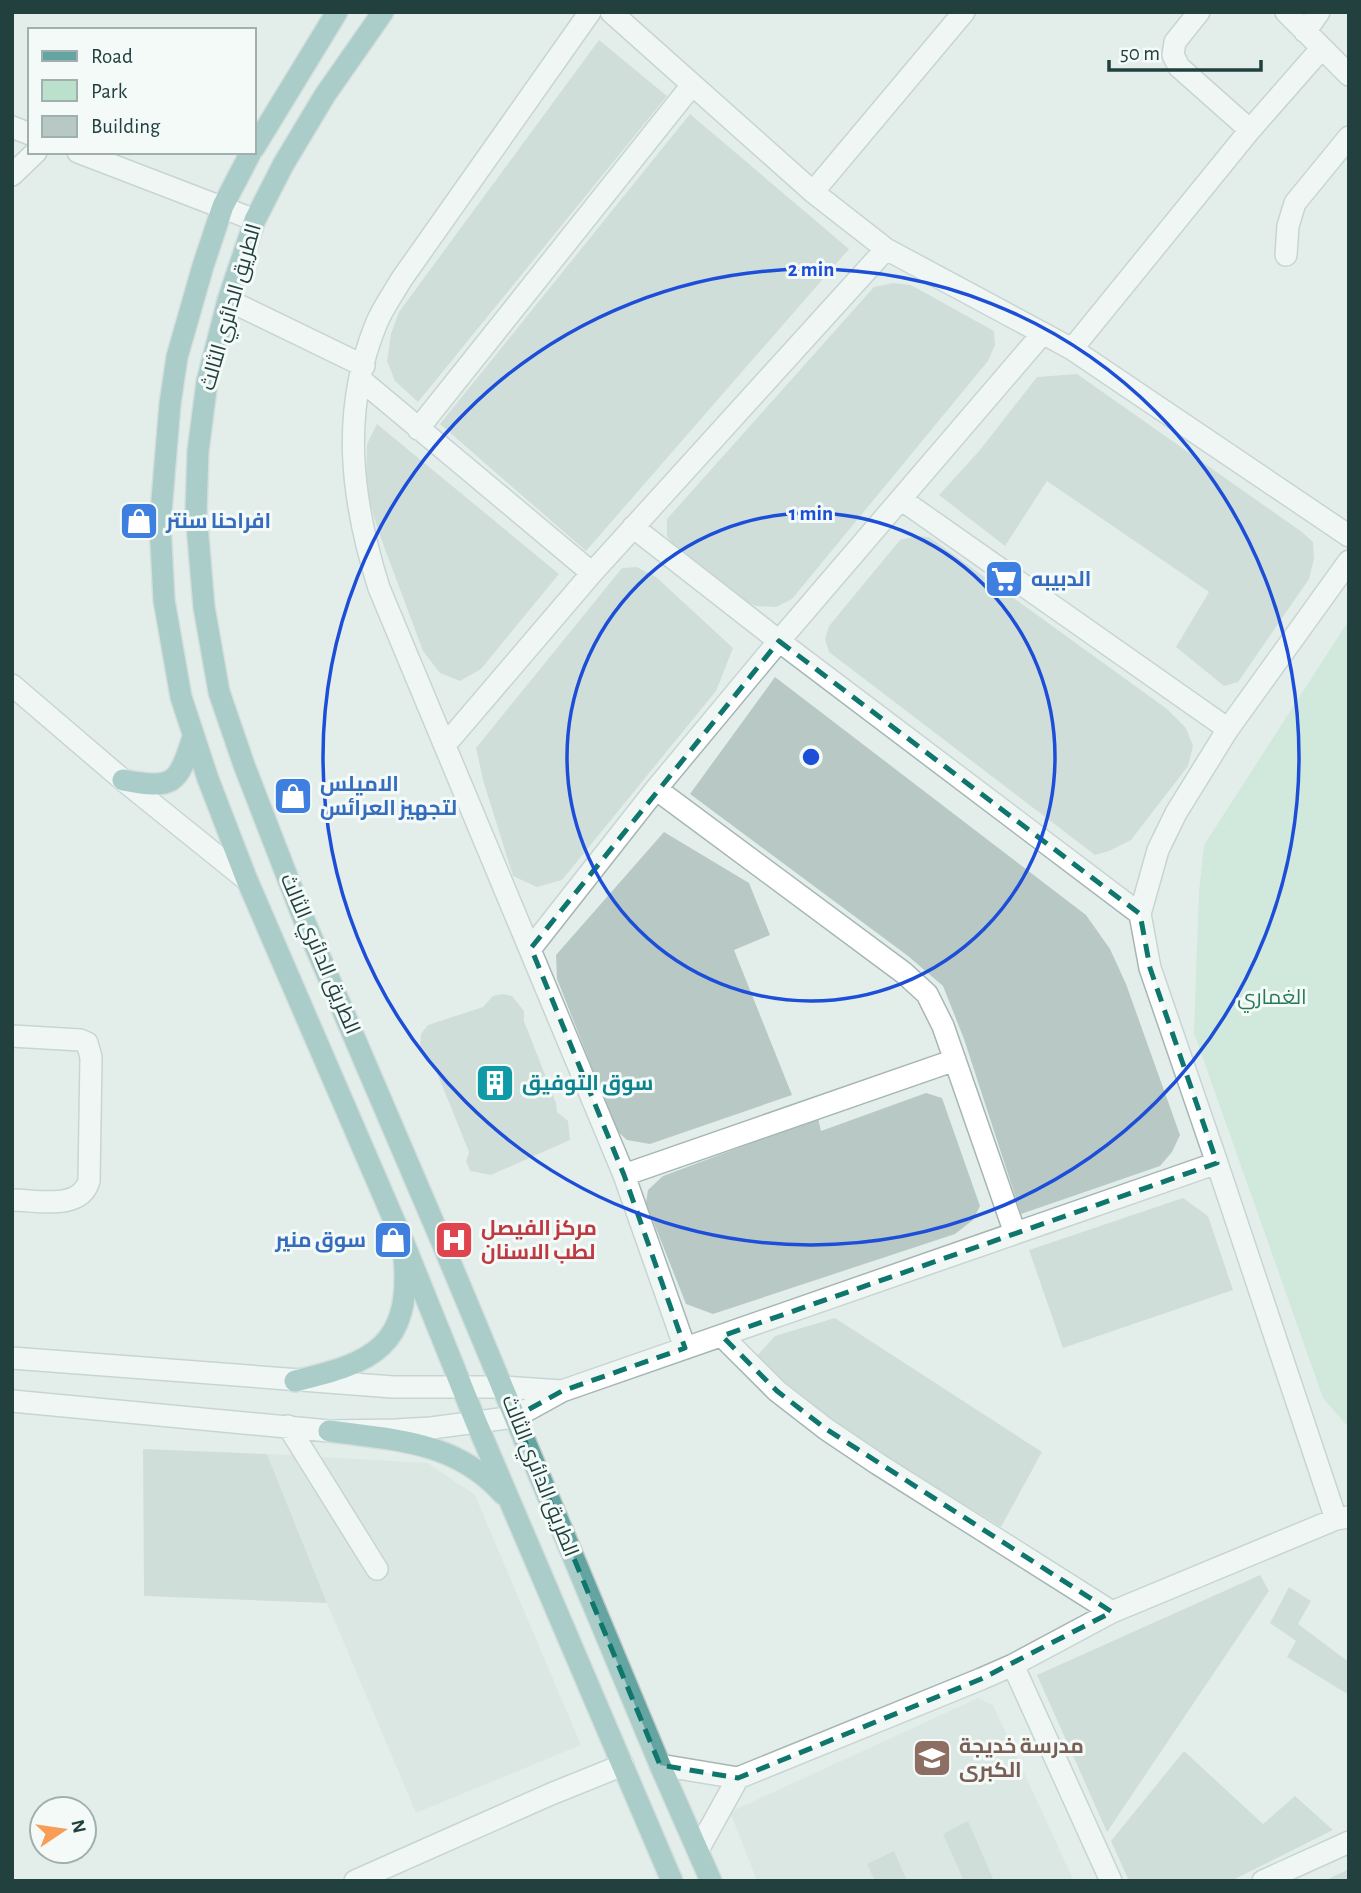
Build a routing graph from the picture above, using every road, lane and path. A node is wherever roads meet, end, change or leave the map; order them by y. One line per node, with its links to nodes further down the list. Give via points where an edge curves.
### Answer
1 (337, 12): 15 (main road, الطريق الدائري الثالث)
2 (383, 12): 22 (main road, الطريق الدائري الثالث, via 325,95)
3 (590, 12): 28 (street, via 401,280 377,321)
4 (611, 12): 12 (street)
5 (964, 12): 20 (street)
6 (1199, 12): 13 (street, via 1175,42 1172,55 1179,67)
7 (1286, 12): 9 (street)
8 (1319, 12): 9 (street)
9 (1305, 32): 10 (street)
10 (1321, 50): 11 (street); 13 (street)
11 (1349, 75)
12 (692, 85): 20 (street); 29 (street)
13 (1251, 130): 27 (street)
14 (1349, 136): 24 (street, via 1295,203)
15 (256, 145)
16 (34, 154): 19 (street)
17 (83, 154): 21 (street)
18 (251, 154): 21 (main road, الطريق الدائري الثالث)
19 (12, 175)
20 (813, 191): 23 (street)
21 (223, 206): 22 (street); 38 (main road, الطريق الدائري الثالث, via 177,357 162,476 164,600)
22 (255, 220): 25 (main road, الطريق الدائري الثالث)
23 (886, 249): 26 (street); 31 (street)
24 (1286, 255)
25 (228, 300): 28 (street); 57 (main road, الطريق الدائري الثالث, via 207,382 198,451 204,607 219,692 304,920)
26 (1043, 333): 27 (street); 30 (street)
27 (1072, 349): 32 (street)
28 (362, 372): 29 (street); 39 (street, via 352,442 365,542 379,588)
29 (418, 429): 34 (street)
30 (902, 500): 35 (street); 37 (street)
31 (634, 527): 34 (street); 35 (street)
32 (1349, 536)
33 (1349, 561): 37 (street)
34 (592, 573): 39 (street)
35 (779, 641): 41 (street); 43 (street)
36 (12, 685): 40 (street)
37 (1228, 729): 43 (street, via 1158,850)
38 (193, 737): 40 (main road, via 183,768 173,780 159,784); 42 (main road, الطريق الدائري الثالث)
39 (445, 745): 44 (street)
40 (124, 780): 42 (street)
41 (656, 789): 44 (street); 46 (street, via 904,973 927,994)
42 (247, 880): 51 (main road, الطريق الدائري الثالث)
43 (1140, 914): 47 (street, via 1150,968)
44 (531, 948): 48 (street)
45 (12, 1036): 49 (street, via 80,1040 87,1043 91,1057 87,1190 67,1201)
46 (955, 1060): 48 (street); 50 (street)
47 (1217, 1163): 50 (street); 65 (street)
48 (624, 1175): 53 (street)
49 (12, 1200)
50 (1015, 1233): 52 (street)
51 (403, 1241): 55 (main road, via 404,1297 400,1319 389,1338 358,1363); 56 (main road, الطريق الدائري الثالث)
52 (722, 1336): 53 (street); 67 (street, via 777,1391 827,1429)
53 (685, 1348): 58 (street)
54 (12, 1358): 55 (street)
55 (295, 1381): 56 (street)
56 (463, 1387): 57 (street); 61 (main road, الطريق الدائري الثالث)
57 (503, 1387): 58 (street); 60 (main road, الطريق الدائري الثالث)
58 (562, 1391): 60 (street)
59 (12, 1401): 62 (street)
60 (515, 1417): 61 (street); 70 (main road, الطريق الدائري الثالث)
61 (476, 1422): 63 (street); 64 (main road, الطريق الدائري الثالث)
62 (288, 1426): 63 (street); 66 (street)
63 (329, 1431): 64 (main road, via 414,1442 445,1451 491,1480)
64 (513, 1506): 69 (main road, الطريق الدائري الثالث)
65 (1342, 1518): 67 (street)
66 (377, 1569)
67 (1112, 1612): 68 (street)
68 (1013, 1665): 71 (street); 77 (street)
69 (623, 1765): 74 (street); 75 (main road, الطريق الدائري الثالث)
70 (660, 1765): 71 (street); 73 (main road, الطريق الدائري الثالث)
71 (738, 1778): 73 (street)
72 (1349, 1842): 78 (street)
73 (698, 1850): 76 (main road, الطريق الدائري الثالث)
74 (355, 1881)
75 (672, 1881)
76 (711, 1881)
77 (1111, 1881)
78 (1263, 1881)

